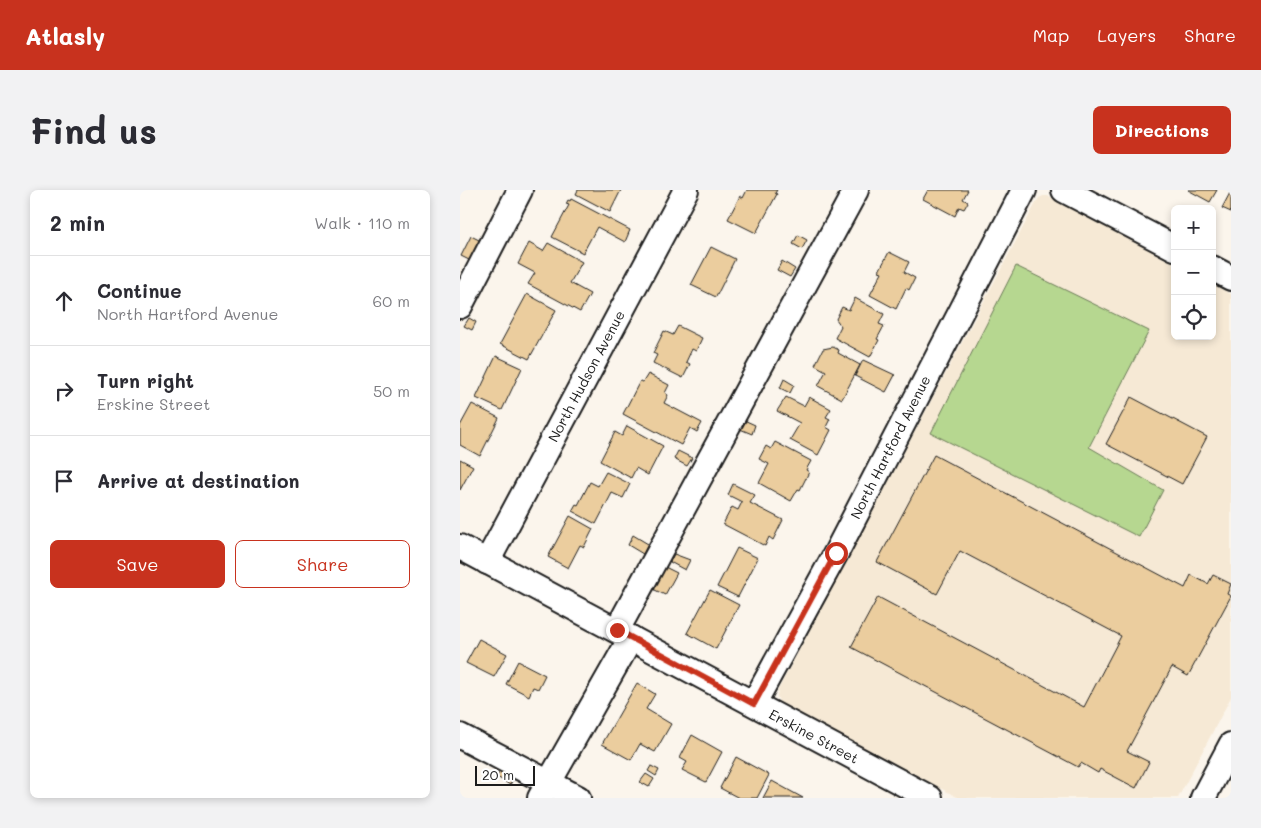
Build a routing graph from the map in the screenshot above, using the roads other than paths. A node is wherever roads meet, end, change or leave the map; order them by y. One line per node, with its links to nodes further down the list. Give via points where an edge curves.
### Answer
1 (520, 190): 9 (street)
2 (686, 190): 11 (street, North Hudson Avenue)
3 (856, 190): 12 (street)
4 (1024, 190): 13 (street, North Hartford Avenue)
5 (1064, 190): 6 (street)
6 (1171, 246)
7 (1216, 270): 8 (street)
8 (1231, 278)
9 (460, 306)
10 (460, 547): 11 (street, Erskine Street)
11 (487, 562): 12 (street, Erskine Street)
12 (624, 634): 13 (street, Erskine Street); 17 (street)
13 (754, 704): 20 (street, Erskine Street)
14 (460, 736): 17 (street)
15 (1231, 745): 16 (street)
16 (1225, 771): 18 (street)
17 (544, 790): 19 (street)
18 (1212, 795)
19 (578, 798)
20 (930, 798)

